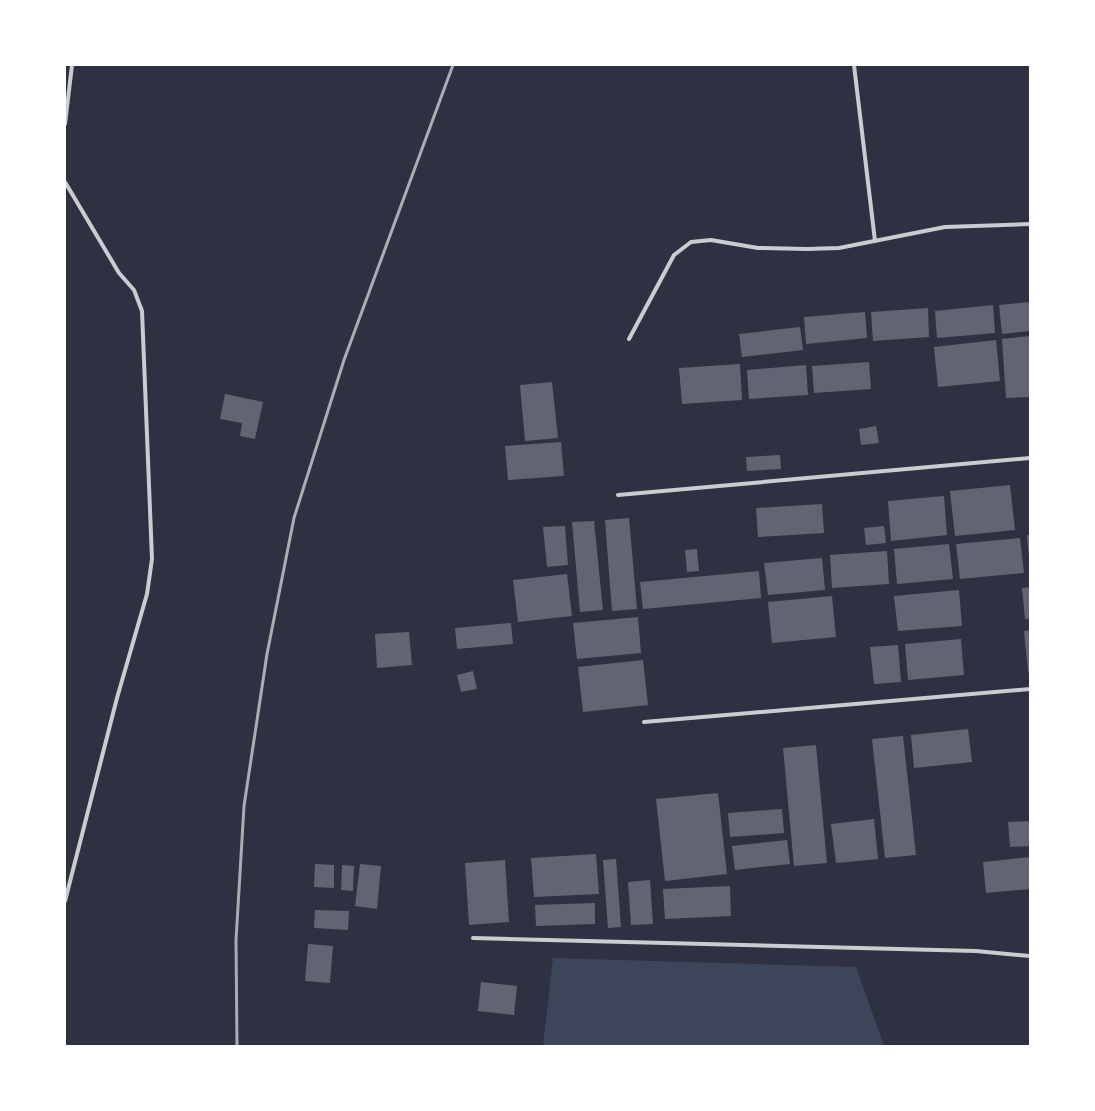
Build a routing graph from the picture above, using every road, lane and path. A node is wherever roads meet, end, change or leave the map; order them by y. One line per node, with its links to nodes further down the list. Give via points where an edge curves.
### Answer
1 (72, 65): 3 (street)
2 (854, 65): 6 (street)
3 (65, 124)
4 (65, 182): 12 (street, via 119,274 134,290 142,311 152,559 147,594 117,698)
5 (1030, 224): 6 (street, via 945,227)
6 (875, 241): 7 (street, via 839,248 807,249 758,248 711,240 691,242 674,255)
7 (629, 339)
8 (1030, 458): 9 (street)
9 (618, 495)
10 (1030, 689): 11 (street)
11 (644, 722)
12 (65, 901)
13 (473, 938): 14 (street, via 976,951)
14 (1030, 956)

